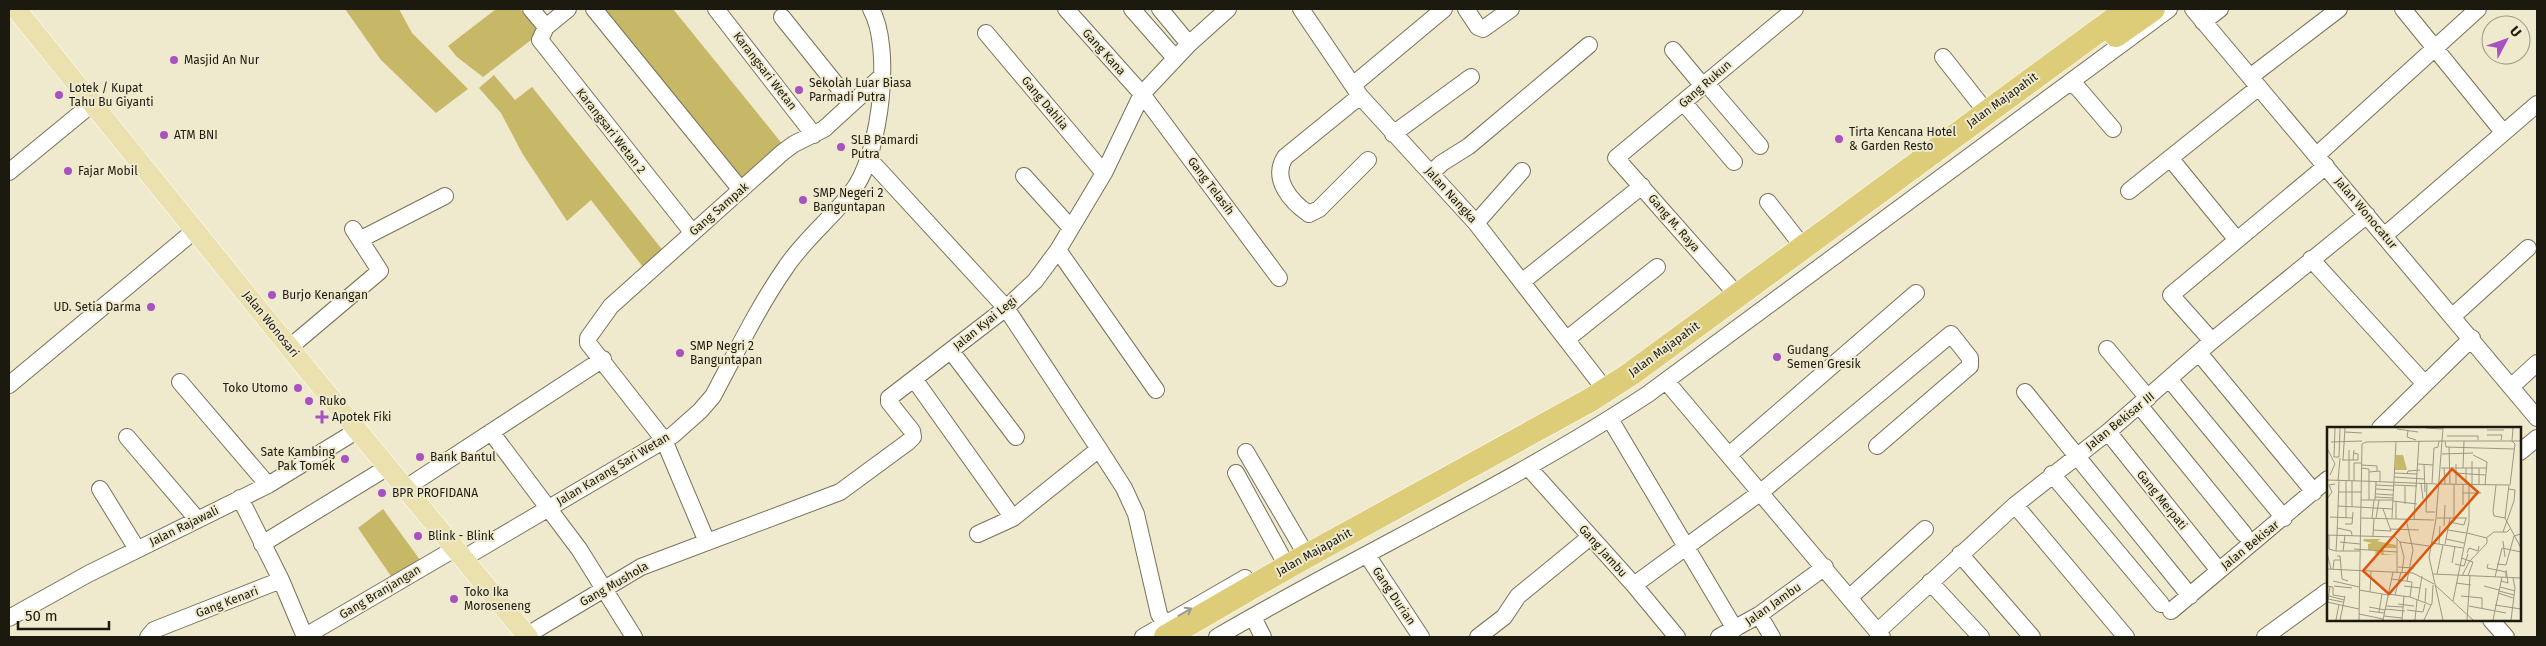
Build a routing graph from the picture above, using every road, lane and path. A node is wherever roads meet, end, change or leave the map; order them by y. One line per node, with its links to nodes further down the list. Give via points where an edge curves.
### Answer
1 (16, 9): 42 (main road, Jalan Wonosari)
2 (531, 9): 27 (street)
3 (568, 9): 27 (street)
4 (594, 9): 66 (street)
5 (716, 9): 51 (street, Karangsari Wetan)
6 (871, 9): 35 (street, Jalan Karang Sari Wetan, via 880,38)
7 (1066, 9): 41 (street, Gang Kana)
8 (1132, 9): 34 (street)
9 (1160, 9): 29 (street)
10 (1228, 9): 29 (street, Jalan Kyai Legi)
11 (1300, 9): 40 (street, Jalan Nangka)
12 (1444, 9): 40 (street)
13 (1466, 9): 14 (street, via 1480,29)
14 (1511, 9)
15 (1795, 9): 38 (street, Gang Rukun)
16 (2108, 9): 47 (street)
17 (2128, 9): 44 (highway, Jalan Majapahit)
18 (2153, 9): 44 (highway, Jalan Majapahit)
19 (2169, 9): 39 (street)
20 (2193, 9): 26 (street, Jalan Wonocatur)
21 (2220, 9): 26 (street)
22 (2339, 9): 37 (street)
23 (2403, 9): 32 (street)
24 (2478, 9): 32 (street)
25 (782, 17): 45 (street)
26 (2203, 22): 37 (street, Jalan Wonocatur)
27 (546, 27): 74 (street, Karangsari Wetan 2, via 540,40)
28 (986, 33): 61 (street, Gang Dahlia)
29 (1189, 44): 34 (street, Jalan Kyai Legi)
30 (1589, 45): 62 (street, via 1469,146)
31 (1673, 50): 38 (street)
32 (2435, 50): 49 (street); 57 (street)
33 (1943, 57): 47 (street)
34 (1175, 58): 41 (street, Jalan Kyai Legi)
35 (882, 76): 45 (street, Gang Sampak); 55 (street, Jalan Karang Sari Wetan)
36 (1471, 77): 50 (street)
37 (2254, 82): 54 (street); 57 (street, Jalan Wonocatur)
38 (1704, 84): 43 (street, Gang Rukun); 52 (street)
39 (2069, 84): 48 (street, via 2077,87); 99 (street)
40 (1356, 90): 50 (street, Jalan Nangka); 56 (street, via 1285,157 1280,165 1280,177 1291,199 1309,214 1319,209)
41 (1142, 94): 61 (street, Jalan Kyai Legi); 82 (street, Gang Telasih)
42 (93, 103): 60 (street); 73 (main road, Jalan Wonosari)
43 (1684, 103): 53 (street, Gang Rukun); 58 (street)
44 (2011, 103): 47 (highway, Jalan Majapahit)
45 (851, 104): 51 (street, Gang Sampak)
46 (2536, 108): 49 (street)
47 (1981, 118): 65 (highway, Jalan Majapahit); 152 (highway, Jalan Majapahit, via 1642,386 1591,419)
48 (2113, 129)
49 (2503, 132): 75 (street)
50 (1393, 134): 62 (street, Jalan Nangka)
51 (814, 135): 66 (street, Gang Sampak, via 794,144)
52 (1760, 146)
53 (1616, 158): 64 (street, Gang M. Raya)
54 (2170, 158): 67 (street); 77 (street)
55 (869, 159): 86 (street); 117 (street, Jalan Karang Sari Wetan, via 855,186 785,268 713,396 700,412)
56 (1368, 160)
57 (2322, 160): 70 (street, Jalan Wonocatur); 77 (street)
58 (1734, 162)
59 (1522, 171): 71 (street)
60 (9, 172)
61 (1104, 173): 72 (street, Jalan Kyai Legi)
62 (1431, 173): 71 (street, Jalan Nangka)
63 (1024, 176): 72 (street)
64 (1642, 186): 83 (street); 84 (street, Gang M. Raya)
65 (1877, 186): 76 (street); 124 (highway, Jalan Majapahit, via 1632,373 1592,399)
66 (741, 190): 74 (street, Gang Sampak)
67 (2129, 191)
68 (445, 196): 91 (street, via 357,234 378,267 378,273)
69 (1768, 202): 76 (street)
70 (2367, 215): 75 (street, Jalan Wonocatur); 80 (street, Jalan Bekisar III)
71 (1476, 223): 83 (street, Jalan Nangka)
72 (1071, 228): 79 (street, Jalan Kyai Legi)
73 (194, 231): 91 (main road, Jalan Wonosari); 103 (street)
74 (692, 232): 95 (street, Gang Sampak, via 611,306 590,332 588,343)
75 (2385, 235): 87 (street, Jalan Wonocatur)
76 (1797, 239): 84 (street)
77 (2237, 240): 90 (street, via 2171,295)
78 (2528, 248): 87 (street)
79 (1058, 250): 86 (street, Jalan Kyai Legi, via 1035,281); 105 (street)
80 (2311, 259): 90 (street, Jalan Bekisar III); 102 (street)
81 (1657, 267): 89 (street)
82 (1279, 278)
83 (1523, 281): 89 (street, Jalan Nangka)
84 (1731, 288): 101 (street)
85 (1916, 293): 122 (street)
86 (1006, 308): 93 (street, Jalan Kyai Legi); 119 (street)
87 (2453, 316): 88 (street, Jalan Wonocatur)
88 (2472, 338): 102 (street); 104 (street, Jalan Wonocatur)
89 (1566, 340): 101 (street, Jalan Nangka)
90 (2212, 341): 94 (street, Jalan Bekisar III)
91 (290, 347): 111 (main road, Jalan Wonosari)
92 (2107, 350): 107 (street)
93 (951, 351): 97 (street, Jalan Kyai Legi); 115 (street)
94 (2199, 353): 98 (street, Jalan Bekisar III); 134 (street)
95 (603, 359): 112 (street); 117 (street)
96 (2537, 363): 104 (street)
97 (914, 379): 138 (street); 145 (street, Jalan Kyai Legi, via 889,398 912,431 913,437 908,442 840,492)
98 (2170, 380): 107 (street, Jalan Bekisar III); 139 (street)
99 (1666, 381): 109 (street); 122 (street)
100 (180, 382): 130 (street)
101 (1600, 383): 124 (street)
102 (2425, 384): 110 (street)
103 (9, 385)
104 (2512, 386): 108 (street, Jalan Wonocatur)
105 (1156, 390)
106 (2025, 392): 123 (street)
107 (2144, 402): 113 (street, Jalan Bekisar III); 143 (street)
108 (2537, 418)
109 (1610, 420): 125 (street); 147 (street)
110 (2381, 427)
111 (358, 430): 126 (main road, Jalan Wonosari); 130 (street, Jalan Rajawali)
112 (491, 432): 132 (street); 137 (street)
113 (2108, 432): 123 (street, Jalan Bekisar III); 154 (street, Gang Merpati)
114 (128, 437): 140 (street)
115 (1016, 437)
116 (2537, 438): 120 (street)
117 (664, 440): 137 (street, Jalan Karang Sari Wetan); 145 (street)
118 (1877, 446): 133 (street, via 1970,366 1970,358 1951,334)
119 (1099, 448): 138 (street); 166 (street, via 1136,514 1159,614)
120 (2521, 451)
121 (1246, 452): 152 (street)
122 (1729, 455): 133 (street)
123 (2075, 456): 128 (street, Jalan Bekisar III); 160 (street)
124 (1474, 459): 152 (highway, Jalan Majapahit)
125 (1528, 466): 144 (street, Gang Jambu); 151 (street)
126 (388, 467): 132 (main road, Jalan Wonosari); 146 (street)
127 (1236, 473): 152 (street)
128 (2052, 474): 136 (street, Jalan Bekisar III); 160 (street, Jalan Bekisar, via 2166,608)
129 (2327, 480): 134 (street, Jalan Bekisar)
130 (268, 485): 135 (street, Jalan Rajawali)
131 (100, 489): 148 (street)
132 (404, 489): 149 (main road, Jalan Wonosari)
133 (1760, 492): 147 (street); 153 (street)
134 (2314, 492): 139 (street, Jalan Bekisar)
135 (240, 498): 140 (street, Jalan Rajawali); 146 (street)
136 (2015, 506): 150 (street, Jalan Bekisar III); 185 (street)
137 (549, 507): 149 (street, Jalan Karang Sari Wetan); 158 (street)
138 (1013, 518): 142 (street)
139 (2284, 518): 160 (street, Jalan Bekisar)
140 (197, 519): 148 (street, Jalan Rajawali)
141 (1925, 529): 161 (street)
142 (978, 534)
143 (2244, 534)
144 (1590, 537): 157 (street, Gang Jambu); 179 (street, via 1518,596 1504,618)
145 (707, 542): 158 (street, Gang Mushola, via 648,564)
146 (262, 544): 155 (street)
147 (1686, 548): 157 (street); 167 (street)
148 (137, 549): 164 (street, Jalan Rajawali)
149 (460, 553): 171 (street, Gang Branjangan); 172 (main road, Jalan Wonosari)
150 (1960, 554): 156 (street, Jalan Bekisar III); 184 (street)
151 (1366, 555): 163 (street); 178 (street, Gang Durian)
152 (1294, 561): 166 (highway, Jalan Majapahit, one-way to 152); 175 (highway, Jalan Majapahit)
153 (1825, 567): 161 (street); 162 (street, Jalan Jambu)
154 (2217, 568)
155 (281, 580): 170 (street, Gang Kenari, via 154,630); 171 (street)
156 (1930, 582): 169 (street, Jalan Bekisar III); 183 (street)
157 (1634, 584): 180 (street, Gang Jambu)
158 (605, 589): 172 (street, Gang Mushola); 173 (street)
159 (2327, 592): 168 (street)
160 (2190, 596)
161 (1849, 598): 169 (street)
162 (1759, 615): 167 (street, Jalan Jambu); 182 (street)
163 (1253, 616): 176 (street); 177 (street)
164 (9, 618)
165 (2492, 621): 186 (street)
166 (1166, 630): 174 (street)
167 (1736, 630): 181 (street, Jalan Jambu)
168 (2276, 634)
169 (1880, 635)
170 (148, 637)
171 (305, 637)
172 (526, 637)
173 (634, 637)
174 (1143, 637)
175 (1197, 637)
176 (1217, 637)
177 (1263, 637)
178 (1421, 637)
179 (1478, 637)
180 (1676, 637)
181 (1719, 637)
182 (1772, 637)
183 (1982, 637)
184 (2032, 637)
185 (2126, 637)
186 (2506, 637)

